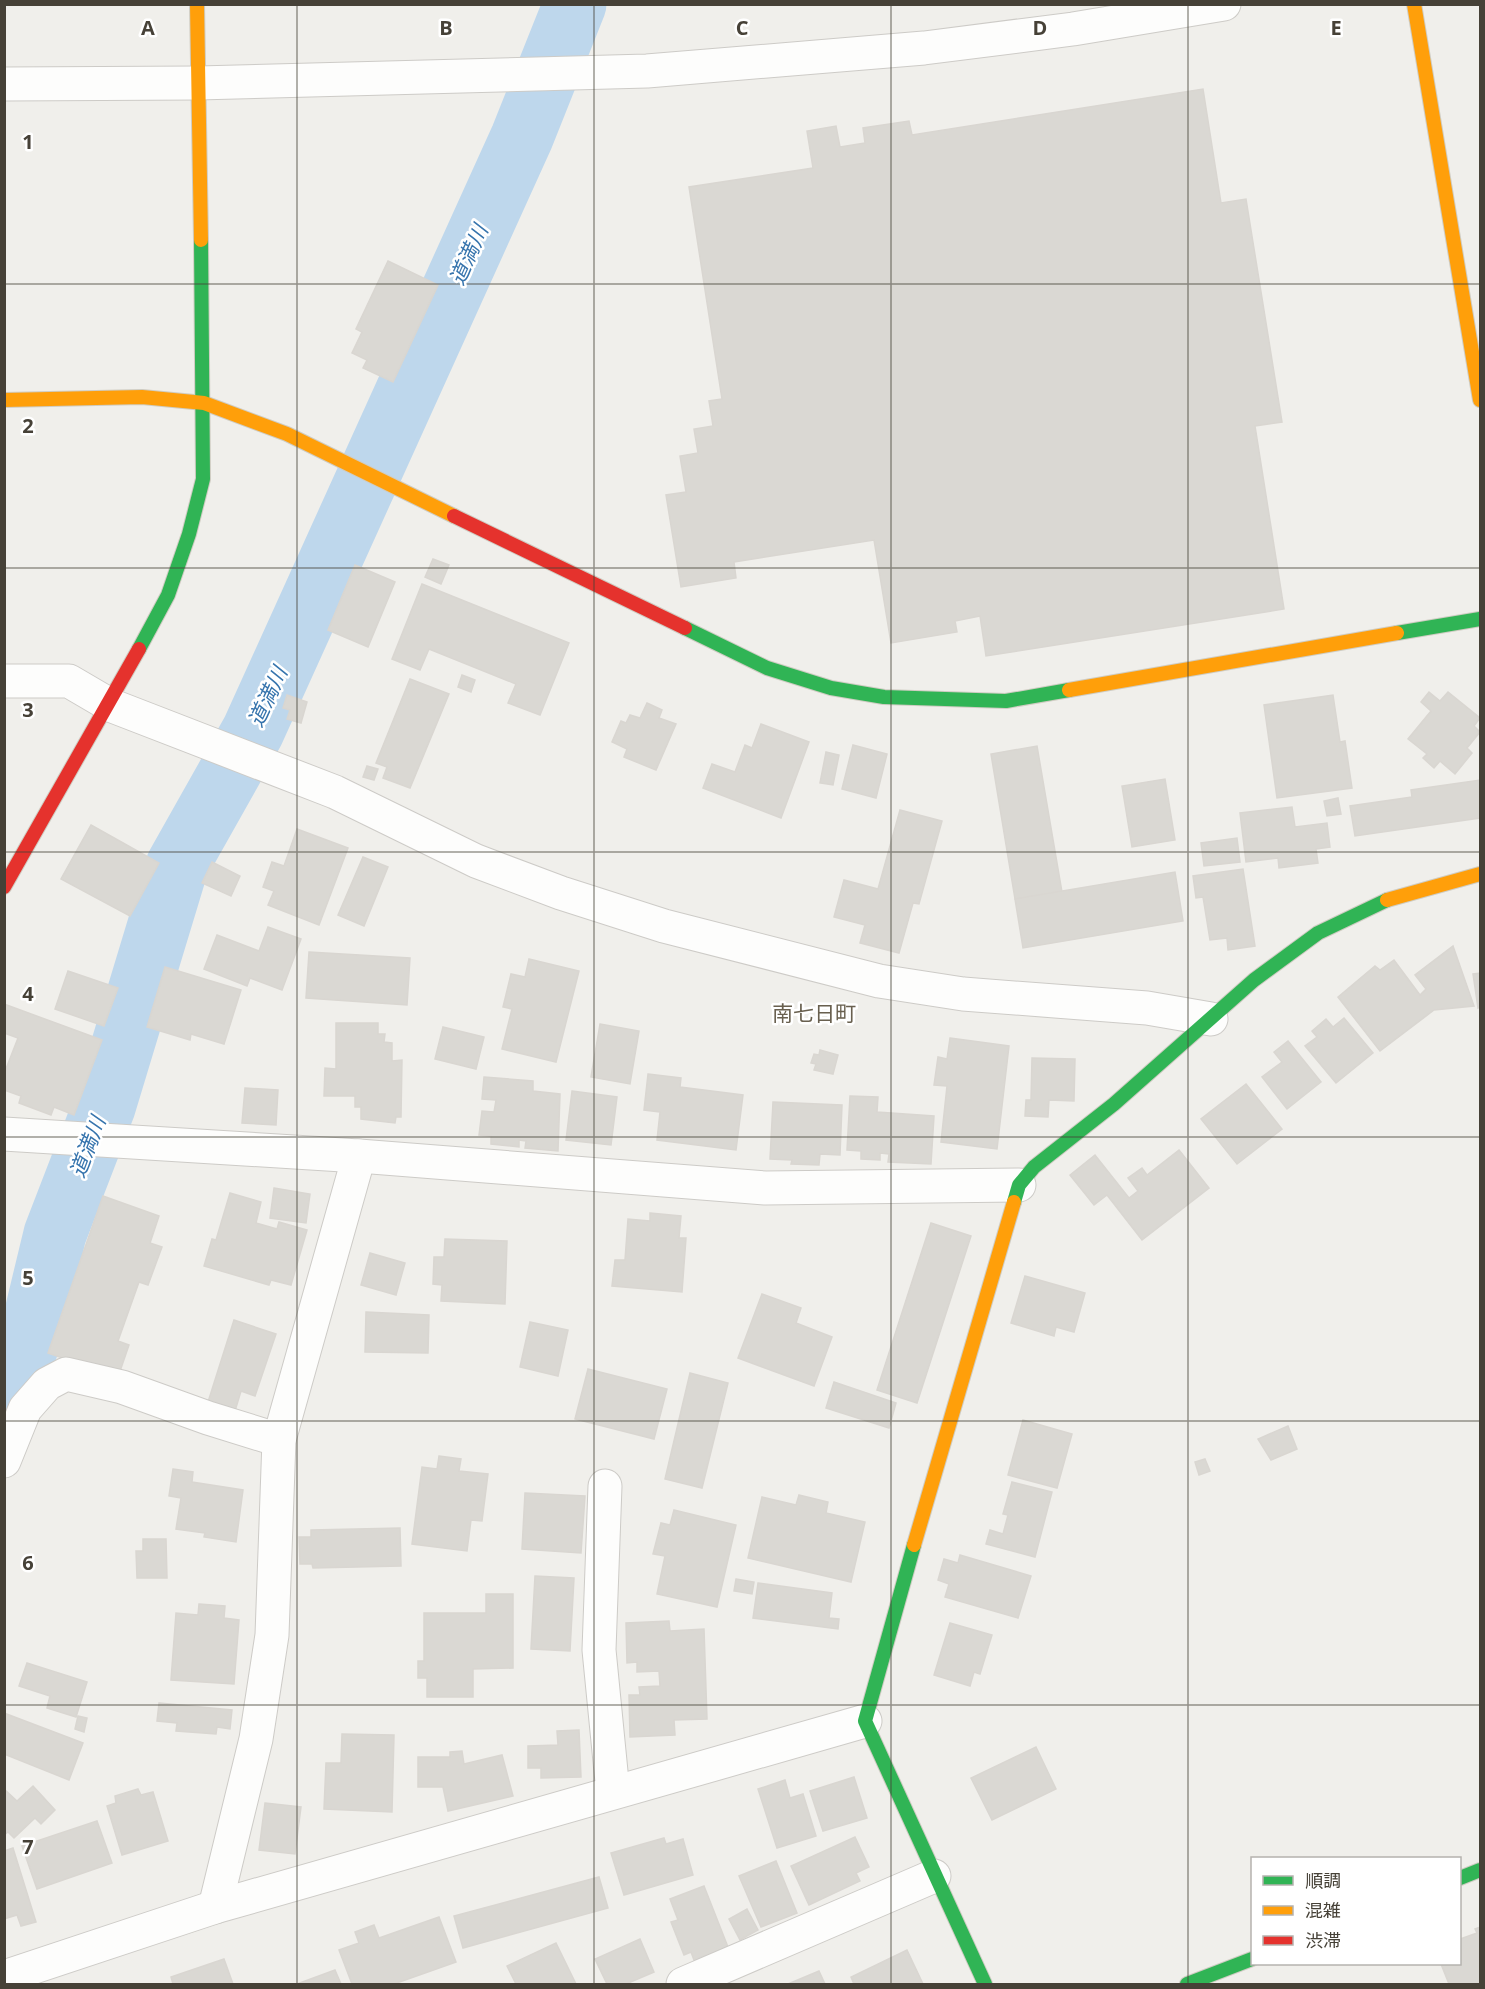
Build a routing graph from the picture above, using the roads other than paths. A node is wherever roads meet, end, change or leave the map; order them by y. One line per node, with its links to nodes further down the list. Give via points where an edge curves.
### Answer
1 (197, 4): 4 (street)
2 (1224, 4): 4 (street, via 924,48 692,68)
3 (1414, 4): 6 (street)
4 (198, 83): 5 (street); 9 (street)
5 (4, 84)
6 (1475, 327): 8 (street)
7 (4, 400): 9 (street, via 142,398)
8 (1480, 400)
9 (204, 403): 10 (street, via 287,434 767,668 831,688 884,697 1006,700); 12 (street, via 203,479 189,534 168,595)
10 (1480, 619)
11 (4, 681): 12 (street, via 69,681)
12 (110, 705): 14 (street); 15 (street, via 335,792 476,861 664,926 879,981 963,994 1147,1008)
13 (1480, 874): 15 (street, via 1396,896 1318,933 1254,980)
14 (4, 887)
15 (1211, 1019): 18 (street, via 1034,1167)
16 (4, 1134): 17 (street)
17 (359, 1156): 18 (street, via 765,1188); 19 (street)
18 (1019, 1185): 22 (street)
19 (279, 1440): 20 (street, via 122,1387 66,1374 47,1384 26,1409); 27 (street, via 272,1635 256,1739)
20 (4, 1461)
21 (605, 1486): 23 (street, via 599,1650)
22 (866, 1721): 23 (street); 25 (street)
23 (613, 1792): 27 (street)
24 (1480, 1870): 26 (street)
25 (934, 1876): 30 (street); 31 (street)
26 (1461, 1878)
27 (216, 1907): 29 (street)
28 (1251, 1959): 32 (street)
29 (4, 1977)
30 (683, 1984)
31 (986, 1984)
32 (1187, 1984)

